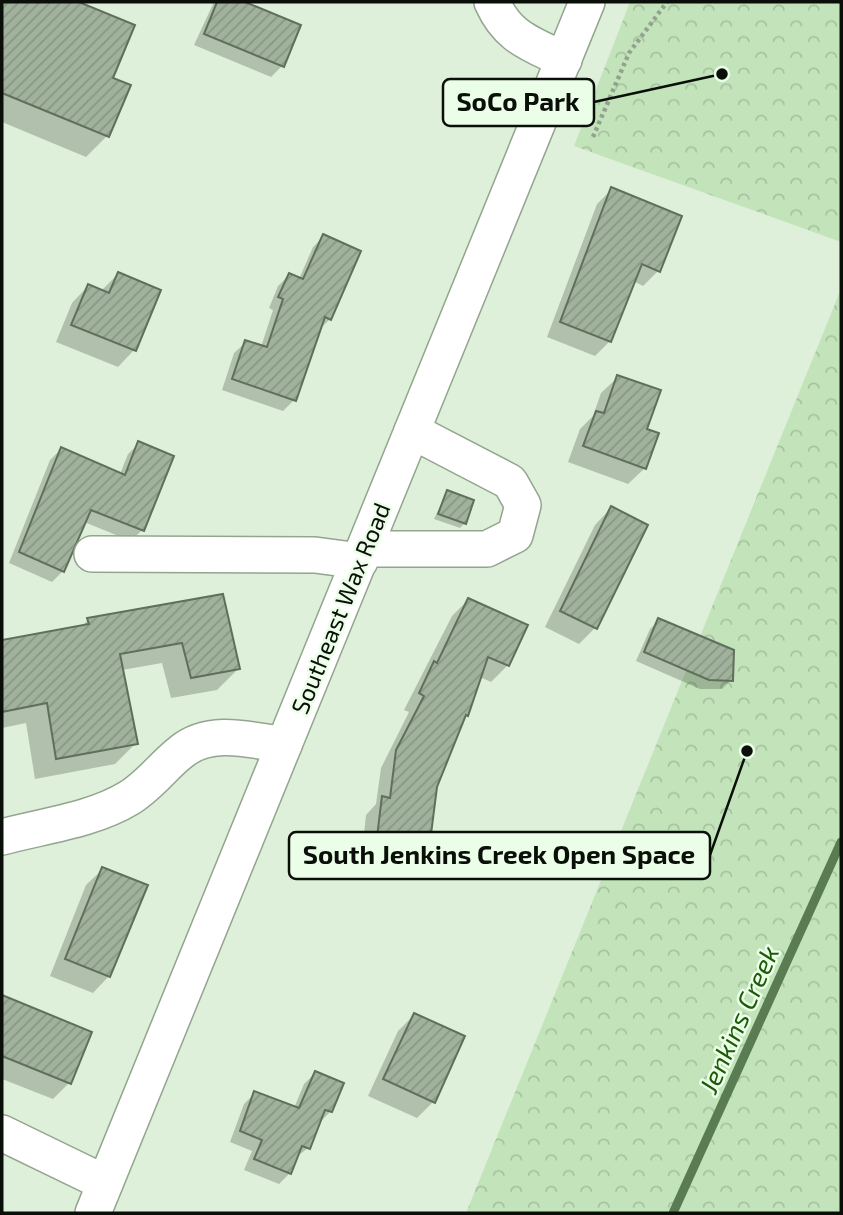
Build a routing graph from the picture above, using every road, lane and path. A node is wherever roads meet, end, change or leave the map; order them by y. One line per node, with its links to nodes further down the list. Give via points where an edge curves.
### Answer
1 (492, 2): 4 (street, via 513,35)
2 (587, 2): 4 (street, Southeast Wax Road)
3 (667, 2): 5 (path, via 629,53)
4 (564, 60): 6 (street, Southeast Wax Road)
5 (593, 137)
6 (412, 431): 8 (street, Southeast Wax Road); 8 (street, via 510,482 523,505 515,536 486,549)
7 (92, 554): 8 (street)
8 (362, 555): 9 (street, Southeast Wax Road)
9 (284, 745): 10 (street, via 231,737 205,740 183,750 130,798); 12 (street, Southeast Wax Road)
10 (2, 837)
11 (2, 1133): 12 (street)
12 (99, 1198)

